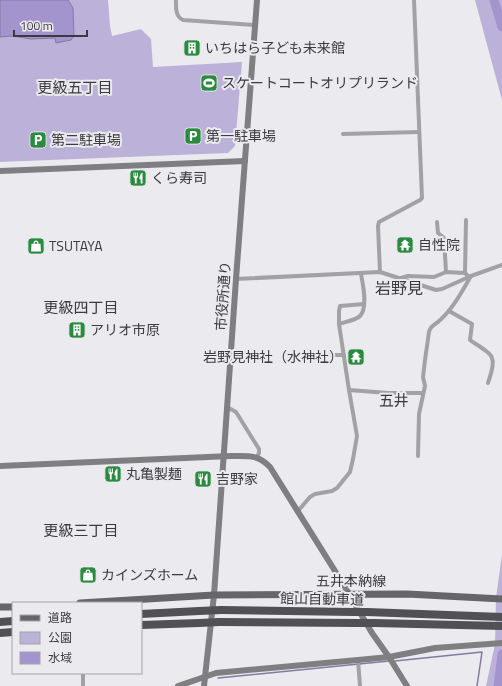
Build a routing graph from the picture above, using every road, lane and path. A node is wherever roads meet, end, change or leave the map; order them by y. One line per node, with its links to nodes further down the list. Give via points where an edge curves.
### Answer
1 (176, 0): 4 (street, via 177,15 183,20)
2 (257, 0): 4 (street, 市役所通り)
3 (414, 0): 5 (street)
4 (254, 25): 7 (street, 市役所通り)
5 (419, 132): 6 (street); 12 (street, via 422,198 379,222)
6 (343, 134)
7 (245, 161): 8 (street); 17 (street, 市役所通り)
8 (0, 171)
9 (466, 220): 14 (street)
10 (437, 222): 13 (street, via 438,233 444,238)
11 (502, 265): 16 (street)
12 (380, 272): 15 (street); 18 (street)
13 (446, 272): 14 (street); 18 (street, via 434,277)
14 (465, 273): 16 (street)
15 (361, 274): 17 (street); 19 (street)
16 (470, 276): 18 (street, via 436,290); 20 (street)
17 (236, 278): 27 (street, 市役所通り)
18 (401, 278)
19 (364, 304): 21 (street, via 360,316); 21 (street, via 340,306)
20 (449, 311): 24 (street, via 472,324 470,340 490,354 493,364); 26 (street, via 430,328 424,360)
21 (339, 324): 23 (street)
22 (314, 355): 23 (street)
23 (344, 355): 25 (street)
24 (488, 383)
25 (349, 390): 26 (street); 32 (street, via 357,436 350,472 337,488 315,494)
26 (423, 392): 29 (street, via 419,414)
27 (227, 407): 28 (street, 市役所通り); 30 (street, via 236,412 259,449)
28 (223, 456): 30 (street); 31 (street); 34 (street, 市役所通り)
29 (418, 456)
30 (257, 457): 32 (street, via 270,467)
31 (0, 466)
32 (298, 511): 33 (street)
33 (349, 594): 34 (main road, 五井本納線); 35 (main road, 五井本納線); 49 (street)
34 (214, 595): 36 (main road, 五井本納線); 52 (street, 市役所通り)
35 (502, 599)
36 (97, 602)
37 (0, 607): 38 (main road)
38 (12, 607)
39 (142, 614): 42 (highway, 館山自動車道, bridge, via 221,610 367,612)
40 (502, 618): 42 (highway, 館山自動車道)
41 (12, 621): 43 (highway)
42 (485, 621): 44 (highway, 館山自動車道, bridge, via 219,622); 45 (highway, 館山自動車道)
43 (0, 622)
44 (142, 625)
45 (502, 626)
46 (12, 632): 47 (highway)
47 (0, 633)
48 (502, 643): 49 (street, via 435,648)
49 (389, 657): 50 (street); 57 (street)
50 (358, 660): 52 (street, via 216,673); 56 (street)
51 (83, 674): 53 (street)
52 (205, 677): 54 (street); 55 (street)
53 (84, 686)
54 (178, 686)
55 (204, 686)
56 (360, 686)
57 (406, 686)

